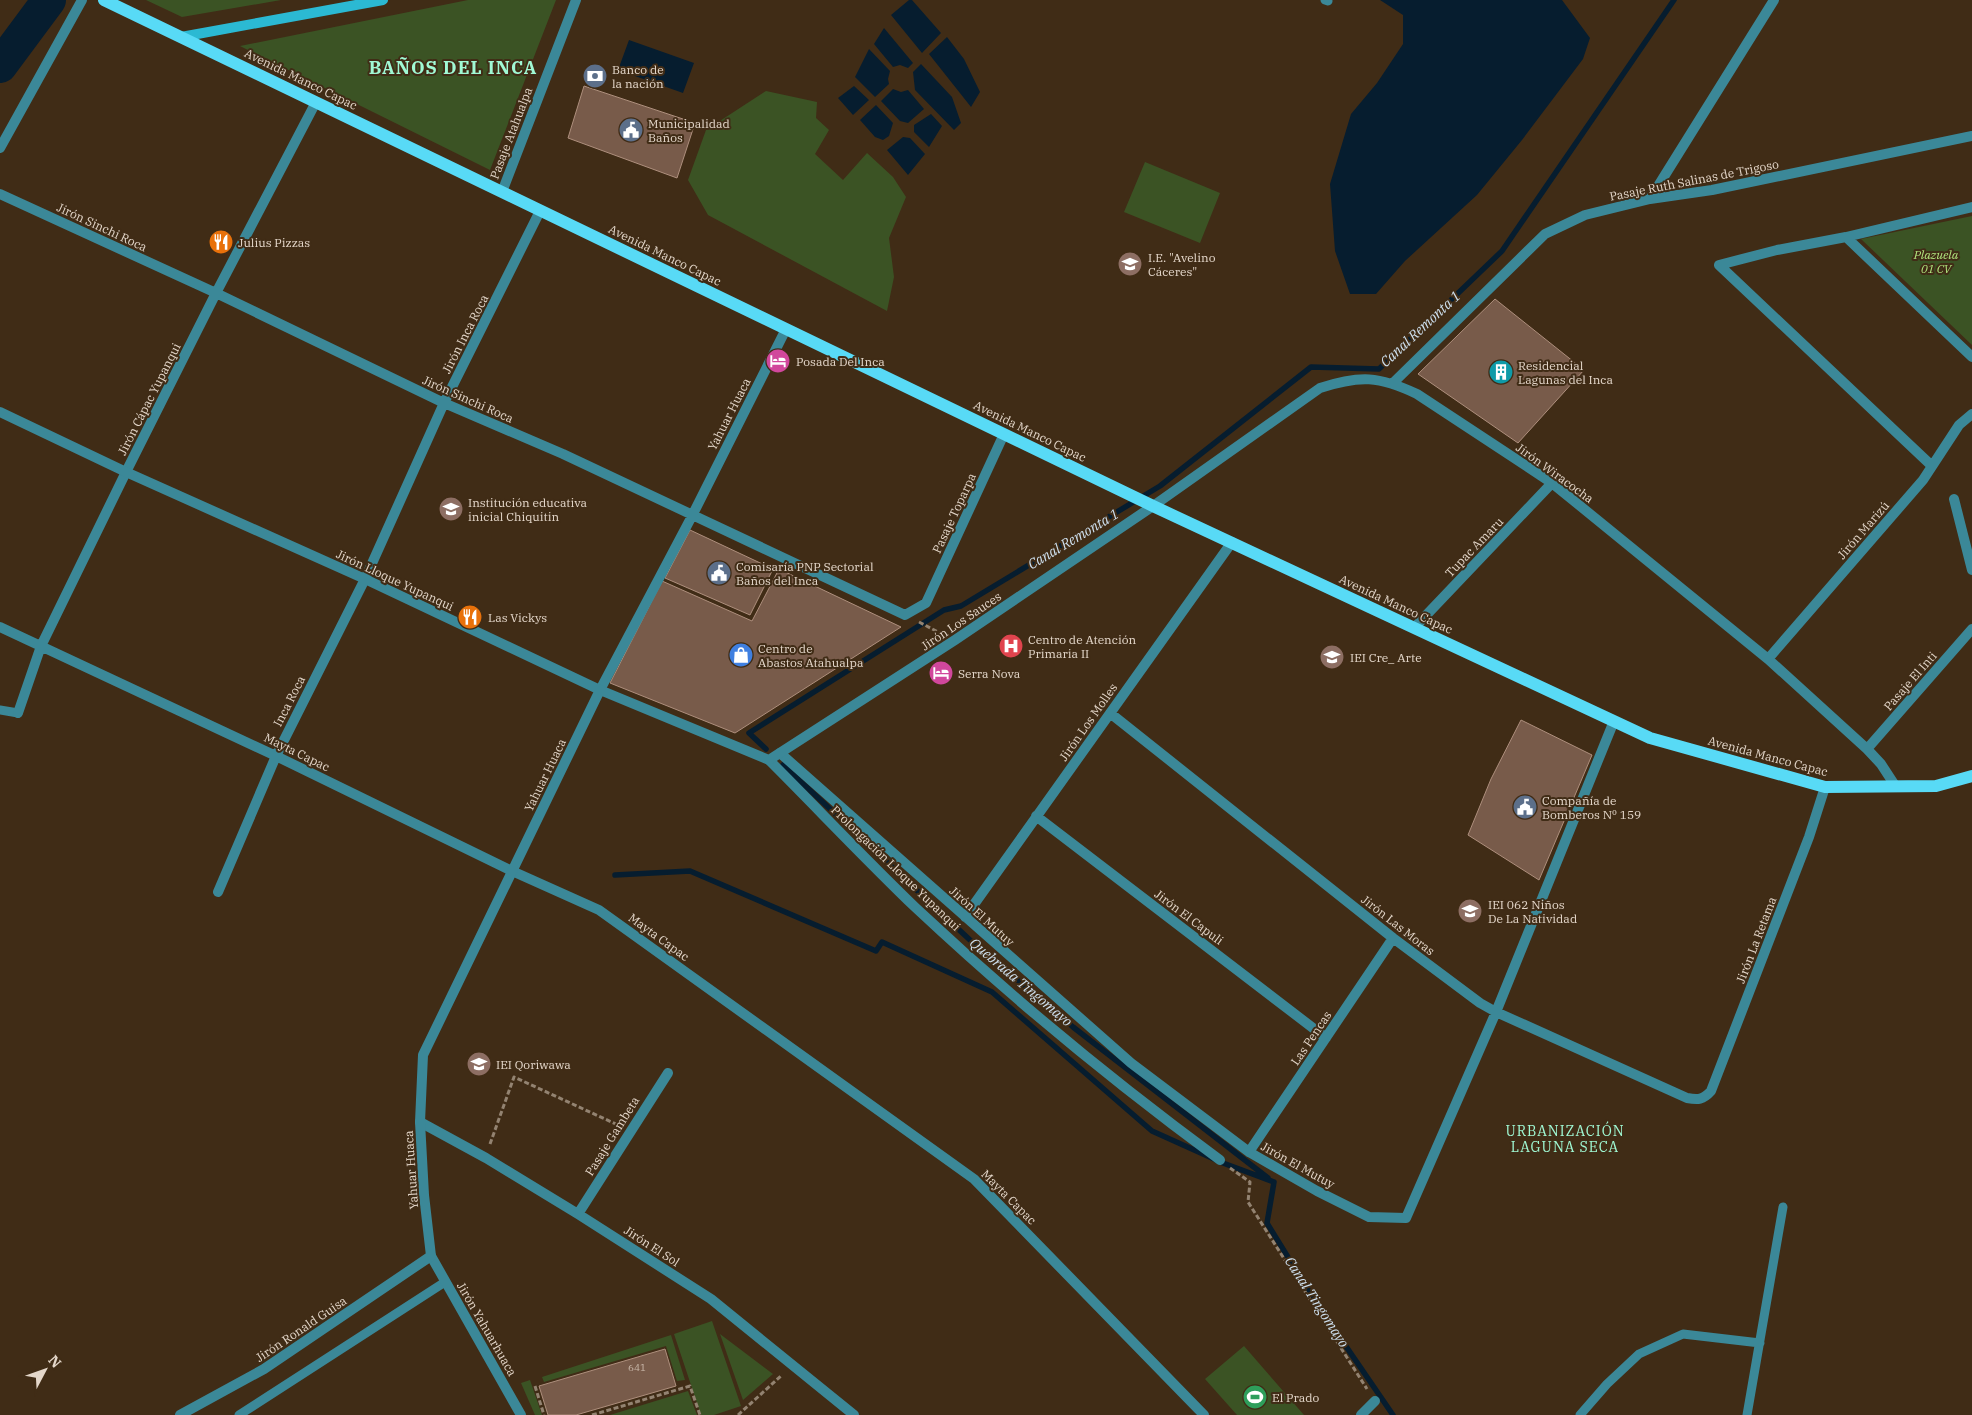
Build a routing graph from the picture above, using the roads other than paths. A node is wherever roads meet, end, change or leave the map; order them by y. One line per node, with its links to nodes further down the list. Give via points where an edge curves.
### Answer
1 (82, 0): 9 (street)
2 (104, 0): 6 (main road, Avenida Manco Capac)
3 (383, 0): 6 (main road)
4 (576, 0): 10 (street, Pasaje Atahualpa)
5 (1774, 0): 12 (street)
6 (181, 37): 7 (main road, Avenida Manco Capac)
7 (316, 102): 10 (main road, Avenida Manco Capac); 16 (street, Jirón Cápac Yupanqui)
8 (1972, 136): 12 (street, Pasaje Ruth Salinas de Trigoso, via 1712,190)
9 (0, 148)
10 (502, 192): 14 (main road, Avenida Manco Capac)
11 (0, 194): 16 (street, Jirón Sinchi Roca)
12 (1650, 199): 19 (street, Pasaje Ruth Salinas de Trigoso, via 1585,216 1545,234)
13 (1972, 207): 15 (street)
14 (540, 210): 17 (main road, Avenida Manco Capac); 20 (street, Jirón Inca Roca)
15 (1846, 237): 18 (street); 24 (street, via 1719,265)
16 (216, 293): 20 (street, Jirón Sinchi Roca); 25 (street, Jirón Cápac Yupanqui)
17 (786, 329): 23 (main road, Avenida Manco Capac); 29 (street, Yahuar Huaca)
18 (1972, 357)
19 (1393, 383): 26 (street, Jirón Wiracocha, via 1417,394); 28 (street, Jirón Wiracocha, via 1366,378 1345,380 1320,388)
20 (444, 403): 29 (street, Jirón Sinchi Roca, via 563,454); 32 (street, Jirón Inca Roca)
21 (0, 412): 25 (street, Jirón Lloque Yupanqui)
22 (1972, 414): 24 (street, Jirón Marizú, via 1959,425)
23 (1004, 434): 28 (main road, Avenida Manco Capac); 33 (street, Pasaje Toparpa, via 926,603)
24 (1932, 466): 38 (street, Jirón Marizú)
25 (126, 472): 32 (street, Jirón Lloque Yupanqui); 37 (street, Jirón Cápac Yupanqui)
26 (1552, 483): 35 (street, Tupac Amaru); 38 (street, Jirón Wiracocha)
27 (1954, 499): 31 (street)
28 (1149, 504): 30 (main road, Avenida Manco Capac); 45 (street, Jirón Los Sauces, via 955,640)
29 (692, 516): 33 (street, Jirón Sinchi Roca); 39 (street, Yahuar Huaca)
30 (1232, 542): 35 (main road, Avenida Manco Capac); 42 (street, Jirón Los Molles)
31 (1972, 570)
32 (365, 579): 39 (street, Jirón Lloque Yupanqui); 46 (street, Inca Roca)
33 (905, 615)
34 (0, 627): 37 (street, Mayta Capac)
35 (1414, 628): 43 (main road, Avenida Manco Capac)
36 (1972, 629): 44 (street, Pasaje El Inti)
37 (41, 646): 41 (street, Jirón Cápac Yupanqui); 46 (street, Mayta Capac)
38 (1768, 659): 44 (street, Jirón Wiracocha)
39 (600, 690): 47 (street, Jirón Lloque Yupanqui); 52 (street, Yahuar Huaca)
40 (0, 710): 41 (lane)
41 (18, 713)
42 (1110, 713): 51 (street, Jirón Los Molles); 55 (street, Jirón Las Moras)
43 (1614, 721): 49 (main road, Avenida Manco Capac, via 1650,738); 56 (street, Jirón El Mutuy)
44 (1867, 749): 50 (street, Jirón Wiracocha)
45 (780, 753): 47 (street); 54 (street, Jirón El Mutuy)
46 (276, 756): 52 (street, Mayta Capac); 53 (street, Inca Roca)
47 (769, 760): 62 (street, Prolongación Lloque Yupanqui, via 916,907 1074,1047)
48 (1972, 776): 50 (main road, Avenida Manco Capac, via 1936,786)
49 (1826, 787): 50 (main road, Avenida Manco Capac); 59 (street, Jirón La Retama, via 1711,1092)
50 (1896, 787)
51 (1036, 816): 54 (street, Jirón Los Molles); 57 (street, Jirón El Capuli)
52 (512, 871): 60 (street, Yahuar Huaca, via 423,1055); 74 (street, Mayta Capac, via 599,910 974,1179)
53 (218, 892)
54 (964, 917): 61 (street, Jirón El Mutuy, via 1131,1063)
55 (1393, 938): 56 (street, Jirón Las Moras); 57 (street, Las Pencas)
56 (1496, 1012): 59 (street, Jirón Las Moras, via 1687,1098); 61 (street, Jirón El Mutuy, via 1406,1218 1369,1217)
57 (1326, 1038): 61 (street, Las Pencas)
58 (668, 1073): 64 (street, Pasaje Gambeta)
59 (1705, 1098)
60 (420, 1122): 64 (street, Jirón El Sol); 65 (street, Yahuar Huaca)
61 (1249, 1152)
62 (1220, 1160)
63 (1783, 1207): 67 (lane)
64 (578, 1214): 73 (street, Jirón El Sol, via 711,1299)
65 (431, 1256): 66 (street, Jirón Yahuarhuaca); 69 (street, Jirón Ronald Guisa)
66 (446, 1282): 71 (lane); 72 (street, Jirón Yahuarhuaca)
67 (1760, 1343): 76 (lane, via 1683,1334 1639,1354); 77 (lane)
68 (1375, 1401): 75 (street)
69 (197, 1412): 70 (street, Jirón Ronald Guisa)
70 (180, 1415)
71 (239, 1415)
72 (521, 1415)
73 (854, 1415)
74 (1204, 1415)
75 (1361, 1415)
76 (1580, 1415)
77 (1747, 1415)

